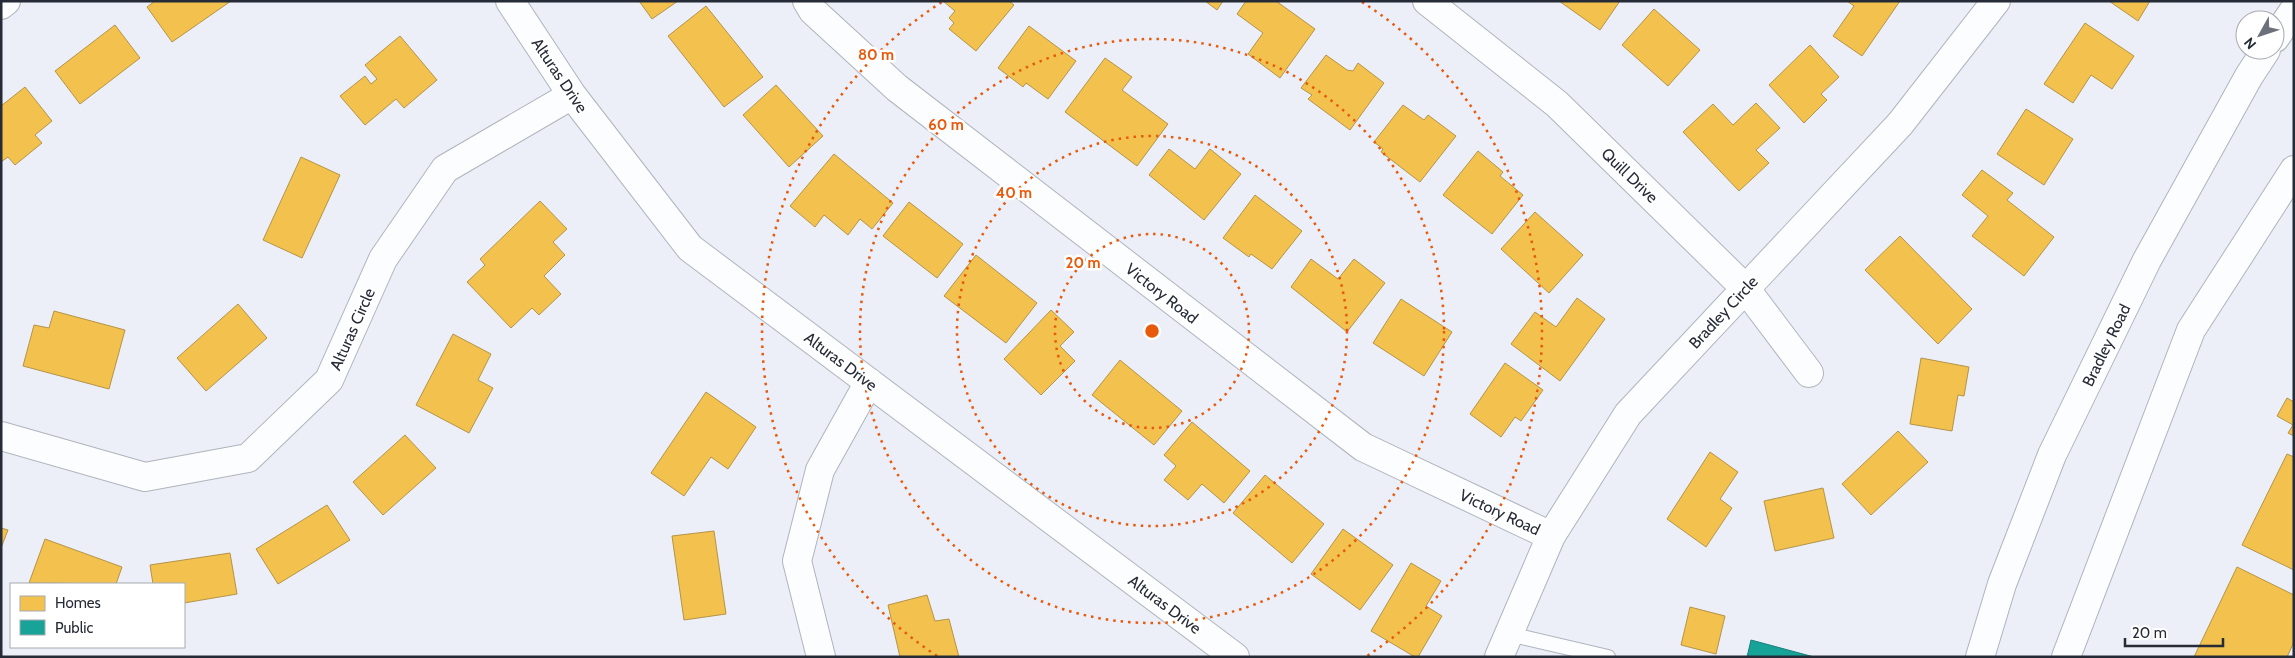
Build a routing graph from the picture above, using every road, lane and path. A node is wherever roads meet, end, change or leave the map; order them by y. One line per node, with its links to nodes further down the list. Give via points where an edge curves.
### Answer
1 (6, 1): 6 (street)
2 (510, 1): 10 (street, Alturas Drive)
3 (807, 1): 16 (street, Victory Road, via 813,11 897,88 1363,447)
4 (1427, 1): 12 (street, Quill Drive, via 1557,104)
5 (1996, 1): 12 (street, Bradley Circle, via 1900,124)
6 (1, 5)
7 (2294, 10): 8 (street)
8 (2285, 23)
9 (2259, 60): 21 (street, Bradley Road, via 2147,260 2052,455 2002,584)
10 (572, 95): 14 (street, Alturas Drive, via 690,248); 15 (street, Alturas Circle, via 445,169 383,259 329,380 248,458 145,477)
11 (2294, 170): 22 (street, via 2190,330)
12 (1745, 288): 13 (street, Quill Drive); 16 (street, Bradley Circle, via 1628,414)
13 (1809, 373)
14 (869, 382): 18 (street, via 820,470 797,561); 19 (street, Alturas Drive)
15 (1, 436)
16 (1551, 536): 17 (street, Bradley Circle)
17 (1504, 645): 20 (lane)
18 (821, 657)
19 (1236, 657)
20 (1608, 657)
21 (1980, 657)
22 (2066, 657)

